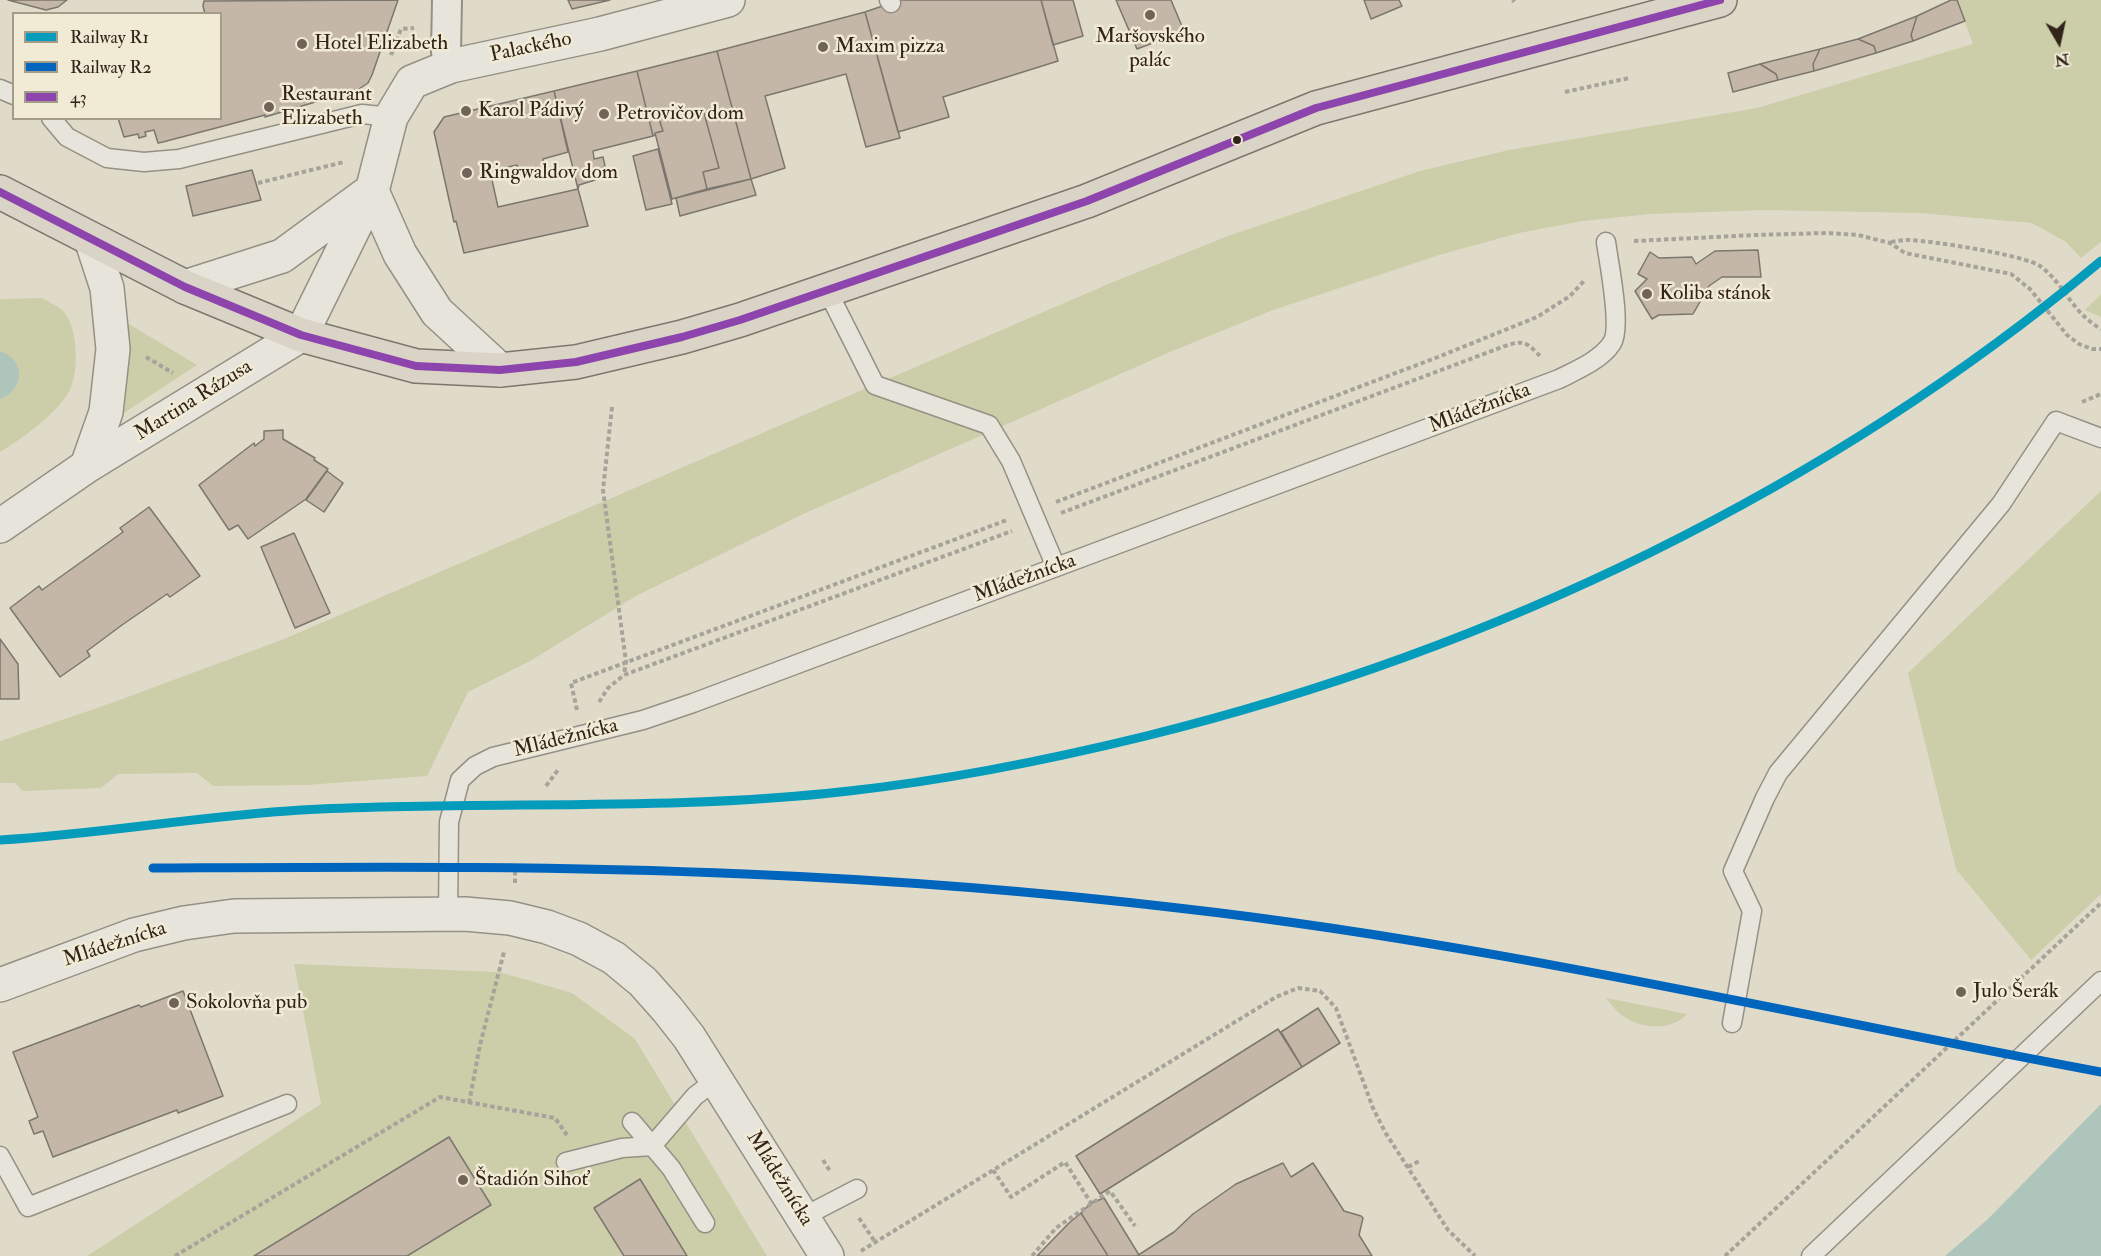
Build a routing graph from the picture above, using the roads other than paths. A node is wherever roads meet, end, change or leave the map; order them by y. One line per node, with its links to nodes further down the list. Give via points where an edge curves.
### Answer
1 (447, 0): 4 (street)
2 (728, 0): 5 (street, Palackého, via 600,34 451,66 412,82)
3 (1720, 0): 12 (main road, via 1316,108 1088,201)
4 (446, 51)
5 (393, 112): 6 (lane, via 362,114 179,159 144,162 107,158 66,137); 7 (street, Palackého)
6 (53, 120)
7 (372, 191): 11 (street, via 282,256); 13 (street, Palackého); 14 (street, via 400,254 437,312)
8 (0, 192): 9 (main road)
9 (91, 239): 11 (main road); 16 (street, Martina Rázusa, via 107,288 113,349 106,412)
10 (1606, 243): 18 (lane, Mládežnícka, via 1617,327 1604,353 1559,379)
11 (185, 287): 13 (main road)
12 (827, 290): 14 (main road, via 682,337 576,362); 18 (lane, via 875,385 989,425 1011,461)
13 (301, 334): 14 (main road, via 416,366); 16 (street, Martina Rázusa)
14 (500, 370)
15 (2101, 438): 22 (lane, via 2056,421 2001,504 1778,773 1733,871 1752,911)
16 (87, 466): 17 (street, Martina Rázusa)
17 (0, 526)
18 (1056, 567): 19 (lane, Mládežnícka, via 643,720 493,757 475,766 460,780 449,822)
19 (448, 914): 21 (street, Mládežnícka, via 234,916 184,923 134,934); 23 (street, Mládežnícka, via 510,918 548,927 614,958 667,1009)
20 (2101, 981): 33 (lane)
21 (0, 985)
22 (1732, 1023)
23 (716, 1080): 26 (lane, via 695,1096); 30 (street, Mládežnícka)
24 (287, 1104): 27 (lane, via 28,1206)
25 (632, 1122): 26 (lane)
26 (652, 1146): 28 (lane); 31 (lane, via 671,1168)
27 (0, 1156)
28 (575, 1160)
29 (857, 1189): 30 (lane)
30 (803, 1216): 32 (street, Mládežnícka)
31 (705, 1223)
32 (827, 1256)
33 (1811, 1256)

